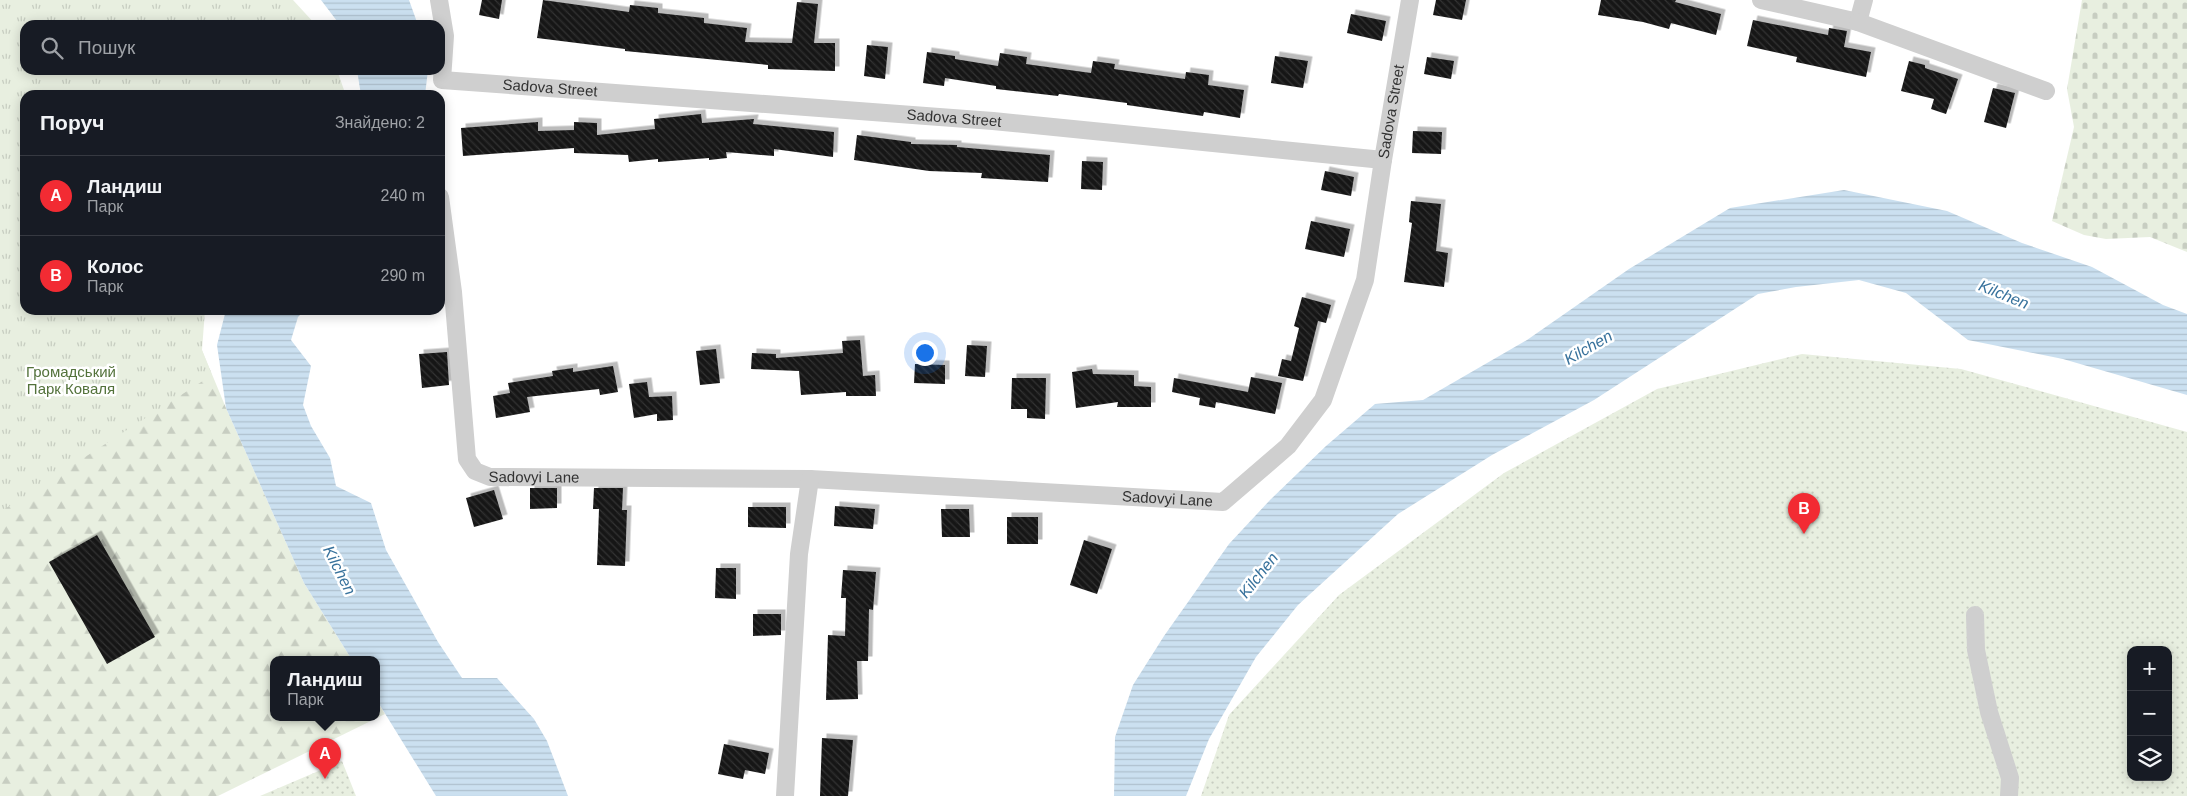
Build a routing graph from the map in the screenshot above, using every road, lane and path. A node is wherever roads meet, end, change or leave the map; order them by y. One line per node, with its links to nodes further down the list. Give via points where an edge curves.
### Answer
1 (439, 0): 5 (street, Sadova Street)
2 (1410, 0): 10 (street, Sadova Street)
3 (1761, 0): 6 (street)
4 (1864, 0): 6 (street)
5 (442, 20)
6 (1858, 22): 9 (street)
7 (441, 75): 8 (street, Sadova Street)
8 (440, 88): 10 (street, Sadova Street, via 993,121)
9 (2046, 91)
10 (1383, 160): 12 (street, Sadovyi Lane, via 1365,280 1323,400 1288,446 1223,502)
11 (445, 234): 12 (street, Sadovyi Lane, via 467,459 475,471 490,477)
12 (810, 479): 14 (street, via 799,554)
13 (1976, 615): 15 (street, via 1976,650 1989,712 2010,778)
14 (785, 796)
15 (2009, 796)

